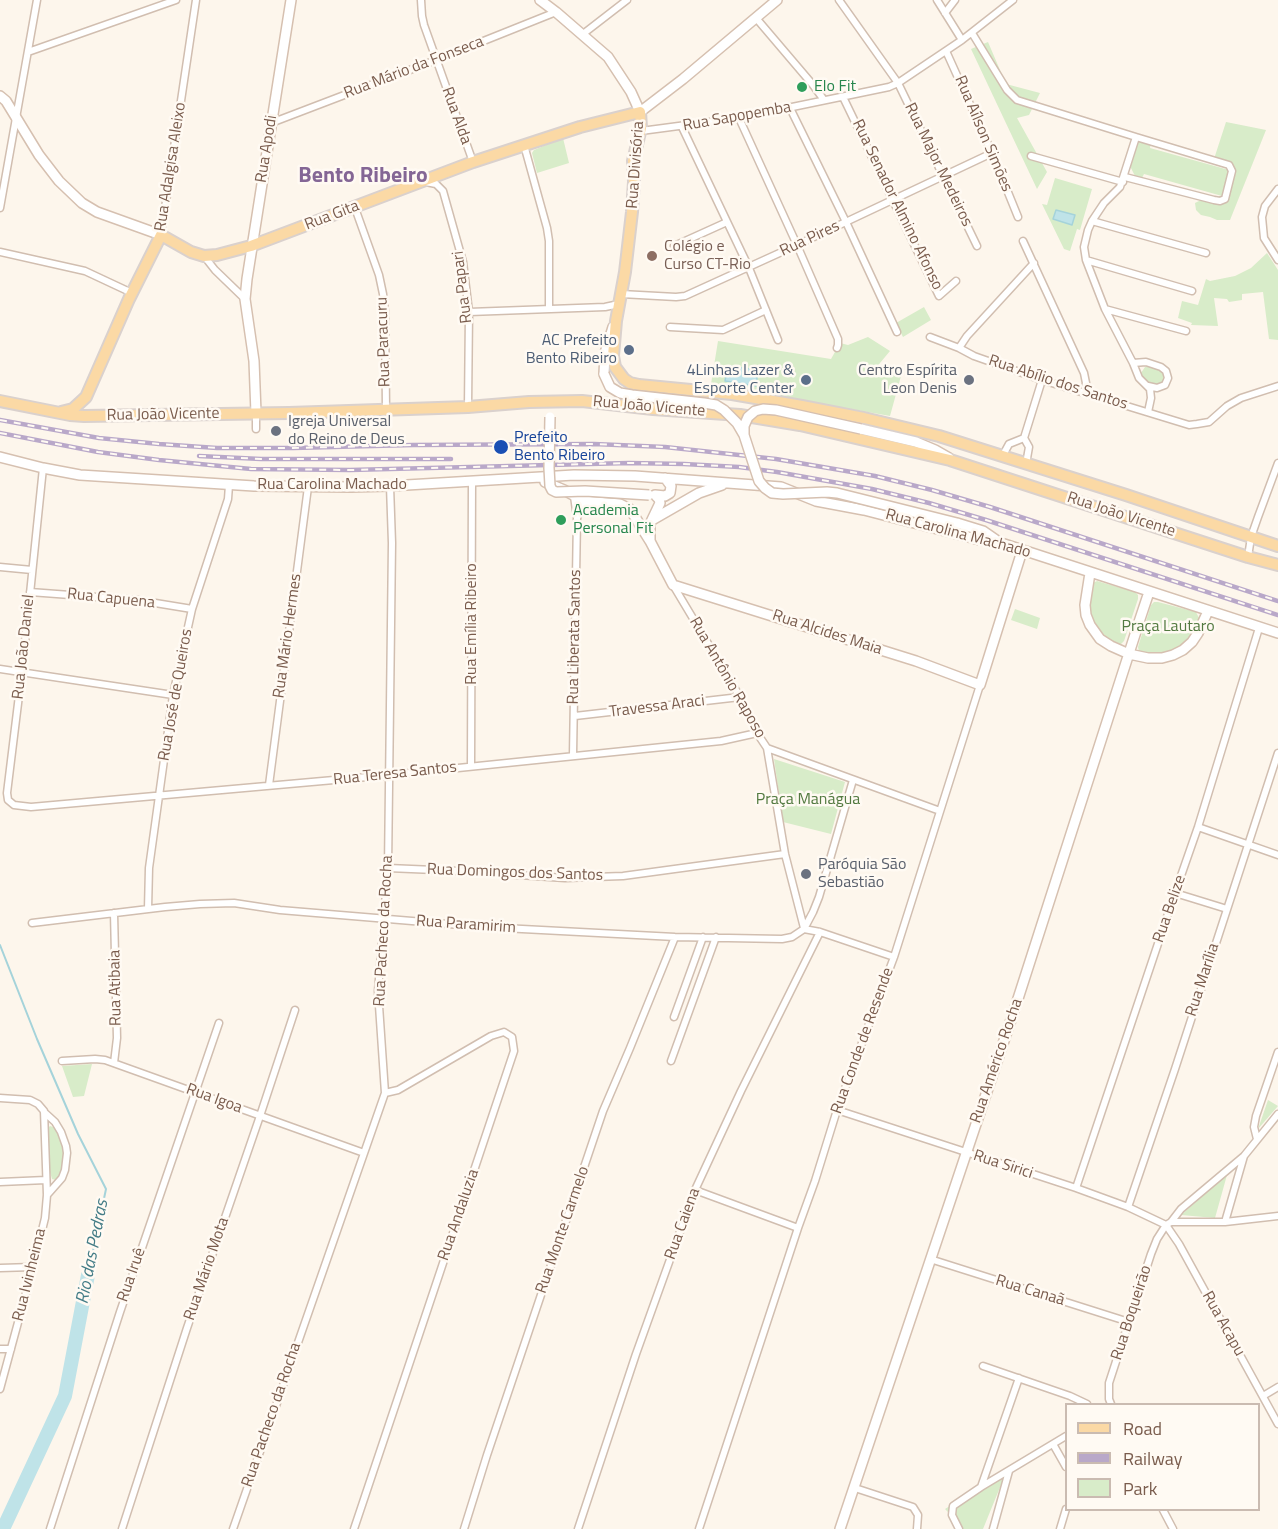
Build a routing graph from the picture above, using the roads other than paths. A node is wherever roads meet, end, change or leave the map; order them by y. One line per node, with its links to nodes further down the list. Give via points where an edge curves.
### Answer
1 (37, 0): 20 (street)
2 (176, 0): 20 (street)
3 (196, 0): 49 (street, Rua Adalgisa Aleixo)
4 (291, 0): 30 (main road, Rua Apodi)
5 (421, 0): 21 (street, Rua Alda)
6 (540, 0): 13 (main road)
7 (627, 0): 17 (street)
8 (777, 0): 15 (main road, Rua Divisória)
9 (839, 0): 22 (street, Rua Major Medeiros)
10 (937, 0): 14 (street)
11 (956, 0): 14 (street)
12 (1013, 0): 16 (street, Rua Sapopemba)
13 (556, 12): 17 (main road); 21 (street, Rua Mário da Fonseca)
14 (945, 13): 18 (street)
15 (756, 18): 25 (street); 27 (main road, Rua Divisória)
16 (972, 33): 18 (street, Rua Sapopemba); 33 (street, via 1017,100)
17 (583, 34): 27 (main road, via 613,62)
18 (962, 40): 19 (street, Rua Sapopemba)
19 (946, 51): 22 (street, Rua Sapopemba); 35 (street, Rua Aílson Simões)
20 (28, 52): 28 (street)
21 (436, 60): 30 (street, Rua Mário da Fonseca); 37 (street, Rua Alda)
22 (898, 83): 24 (street, Rua Sapopemba); 38 (street, Rua Major Medeiros)
23 (0, 96): 28 (main road)
24 (843, 97): 25 (street, Rua Sapopemba); 42 (street, Rua Senador Almino Afonso)
25 (824, 100): 26 (street, Rua Sapopemba)
26 (790, 108): 29 (street, Rua Sapopemba); 48 (street)
27 (640, 112): 32 (main road, Rua Divisória); 34 (main road, Rua Gita)
28 (16, 117): 43 (street); 49 (main road, via 59,181 82,202 97,212)
29 (739, 118): 31 (street, Rua Sapopemba); 51 (street)
30 (271, 123): 52 (main road, Rua Apodi)
31 (682, 127): 32 (street, Rua Sapopemba); 47 (street)
32 (640, 131): 66 (main road, Rua Divisória, via 633,155 634,200)
33 (1136, 137): 39 (street); 39 (street, via 1229,165 1232,171 1225,199 1214,200)
34 (525, 145): 37 (main road, Rua Gita); 67 (street, via 547,228)
35 (992, 153): 38 (street, Rua Pires); 45 (street, Rua Aílson Simões)
36 (1031, 156): 39 (street)
37 (473, 162): 40 (main road, Rua Gita)
38 (943, 176): 42 (street, Rua Pires); 54 (street, Rua Major Medeiros)
39 (1124, 179): 46 (street)
40 (424, 181): 44 (main road, Rua Gita); 70 (street, Rua Papari, via 443,191 463,262)
41 (1277, 190): 59 (street, via 1262,217 1264,238)
42 (893, 199): 48 (street, Rua Pires); 62 (street, Rua Senador Almino Afonso, via 939,296)
43 (0, 208)
44 (355, 208): 52 (main road, Rua Gita); 92 (street, Rua Paracuru, via 383,294)
45 (1018, 217)
46 (1092, 221): 56 (street); 58 (street, via 1085,240)
47 (727, 222): 53 (street); 61 (street)
48 (846, 222): 51 (street, Rua Pires); 74 (street)
49 (162, 236): 57 (main road); 64 (main road, Rua Adalgisa Aleixo)
50 (1023, 241): 60 (street)
51 (797, 245): 61 (street, Rua Pires); 77 (street, via 838,339)
52 (251, 246): 57 (main road, Rua Gita); 65 (main road, Rua Apodi)
53 (674, 246)
54 (977, 246)
55 (0, 252): 64 (street, via 85,271)
56 (1206, 253)
57 (204, 256): 65 (street)
58 (1086, 260): 63 (street); 68 (street)
59 (1278, 260)
60 (1034, 263): 78 (street); 85 (street, via 1084,373)
61 (749, 268): 66 (street, Rua Pires, via 681,297); 69 (street)
62 (956, 281)
63 (1192, 291)
64 (132, 293): 87 (main road, Rua Adalgisa Aleixo)
65 (245, 299): 95 (main road, Rua Apodi, via 254,361)
66 (620, 299): 67 (street, Rua Pires, via 605,308); 71 (main road, Rua Divisória)
67 (549, 309): 70 (street, Rua Pires)
68 (1105, 309): 73 (street); 79 (street)
69 (766, 310): 72 (street, via 723,330); 76 (street)
70 (469, 312): 91 (street, Rua Papari)
71 (616, 321): 80 (main road, Rua Divisória); 99 (main road, Rua Divisória, bridge, via 605,353 604,374 610,387 620,393 718,406 735,419)
72 (670, 327)
73 (1186, 331)
74 (897, 332)
75 (930, 337): 78 (street, Rua Abílio dos Santos)
76 (778, 340)
77 (837, 348)
78 (959, 348): 81 (street, Rua Abílio dos Santos)
79 (1133, 363): 82 (street, via 1139,378); 84 (street, via 1146,362 1164,370 1167,382)
80 (616, 371): 90 (main road, Rua João Vicente, via 635,384)
81 (1042, 380): 85 (street, Rua Abílio dos Santos); 100 (street)
82 (1148, 386): 84 (street); 86 (street)
83 (1278, 386): 94 (street, Rua Abílio dos Santos, via 1241,398 1209,422 1189,425)
84 (1159, 388): 86 (street)
85 (1084, 392): 94 (street, Rua Abílio dos Santos)
86 (1151, 396): 94 (street)
87 (86, 397): 93 (main road, via 73,410); 96 (main road, via 87,408)
88 (0, 401): 93 (main road, Rua João Vicente)
89 (550, 402): 91 (main road, Rua João Vicente); 97 (main road, Rua João Vicente, via 582,401 719,413); 114 (main road, bridge, via 552,490)
90 (802, 406): 97 (main road, via 795,415); 102 (main road, Rua João Vicente, via 939,436)
91 (468, 407): 92 (main road, Rua João Vicente)
92 (386, 409): 95 (main road, Rua João Vicente)
93 (61, 412): 96 (main road, Rua João Vicente)
94 (1148, 412)
95 (256, 413): 96 (main road, Rua João Vicente); 98 (street)
96 (95, 416)
97 (800, 425): 103 (main road, Rua João Vicente)
98 (256, 429)
99 (744, 435): 103 (main road, bridge, via 748,417 765,409 916,442); 121 (main road, bridge, via 759,481 772,493 837,493 957,523 983,531)
100 (1024, 438): 102 (street, via 1009,444); 105 (street, via 1029,447)
101 (0, 457): 106 (main road, Rua Carolina Machado)
102 (1002, 457): 105 (main road, Rua João Vicente)
103 (950, 460): 124 (main road, Rua João Vicente)
104 (1278, 463): 119 (street)
105 (1026, 464): 119 (main road, Rua João Vicente)
106 (43, 468): 111 (main road, Rua Carolina Machado, via 80,475); 127 (street, Rua João Daniel)
107 (665, 478): 108 (main road, Rua Carolina Machado); 110 (main road, Rua Carolina Machado); 114 (main road, via 671,492 667,496)
108 (534, 479): 109 (main road, Rua Carolina Machado); 115 (main road, Rua Antônio Raposo)
109 (472, 482): 112 (main road, Rua Carolina Machado); 147 (street, Rua Emília Ribeiro)
110 (728, 484): 118 (main road, via 705,490); 121 (main road, Rua Carolina Machado, via 781,488 816,501)
111 (229, 485): 113 (main road, Rua Carolina Machado); 132 (street, Rua José de Queiros, via 228,499)
112 (390, 486): 113 (main road, Rua Carolina Machado); 148 (street, Rua Pacheco da Rocha)
113 (308, 487): 150 (street, Rua Mário Hermes)
114 (653, 495): 118 (main road, via 660,503)
115 (574, 496): 116 (main road, Rua Antônio Raposo); 117 (street, Rua Liberata Santos)
116 (589, 502): 117 (street); 120 (main road, Rua Antônio Raposo, via 628,507)
117 (577, 518): 142 (street, Rua Liberata Santos)
118 (652, 520): 120 (main road)
119 (1251, 537): 122 (main road, Rua João Vicente); 124 (street)
120 (650, 542): 129 (main road, Rua Antônio Raposo)
121 (998, 542): 123 (main road, Rua Carolina Machado)
122 (1278, 546)
123 (1022, 550): 128 (main road, Rua Carolina Machado); 139 (main road, Rua Conde de Resende)
124 (1248, 557): 125 (main road, Rua João Vicente)
125 (1278, 565)
126 (0, 567): 127 (street)
127 (32, 570): 130 (street, Rua João Daniel)
128 (1090, 573): 131 (main road, Rua Carolina Machado); 136 (main road, via 1085,605 1090,625 1100,639)
129 (673, 585): 139 (main road, Rua Alcides Maia); 141 (street, Rua Antônio Raposo)
130 (30, 592): 132 (street, Rua Capuena, via 136,600); 138 (street, Rua João Daniel)
131 (1149, 592): 133 (main road, Rua Carolina Machado); 136 (main road, Rua Américo Rocha)
132 (192, 609): 140 (street, Rua José de Queiros)
133 (1208, 611): 134 (main road, Rua Carolina Machado); 136 (main road, via 1198,633 1183,650 1162,657)
134 (1259, 628): 135 (main road, Rua Carolina Machado); 154 (street, Rua Belize)
135 (1278, 633)
136 (1129, 654): 186 (main road, Rua Américo Rocha)
137 (0, 669): 138 (street)
138 (22, 671): 140 (street); 152 (street, Rua João Daniel, via 6,793 14,806)
139 (981, 685): 153 (street, Rua Conde de Resende)
140 (173, 695): 151 (street, Rua José de Queiros)
141 (740, 697): 142 (street, Travessa Araci); 143 (street, Rua Antônio Raposo)
142 (575, 716): 146 (street, Rua Liberata Santos)
143 (757, 733): 144 (street, Rua Antônio Raposo); 146 (street, Rua Teresa Santos, via 722,741)
144 (767, 748): 149 (street, Rua Antônio Raposo); 156 (street)
145 (1278, 753): 155 (street, Rua Marília)
146 (573, 755): 147 (street, Rua Teresa Santos)
147 (471, 766): 148 (street, Rua Teresa Santos)
148 (390, 775): 150 (street, Rua Teresa Santos); 158 (street, Rua Pacheco da Rocha)
149 (853, 780): 153 (street, Rua Antônio Raposo); 165 (street, via 819,897)
150 (268, 785): 151 (street, Rua Teresa Santos)
151 (159, 794): 152 (street, Rua Teresa Santos); 160 (street, Rua José de Queiros)
152 (31, 807)
153 (940, 811): 170 (street, Rua Conde de Resende)
154 (1198, 827): 155 (street); 159 (street, Rua Belize)
155 (1247, 844): 157 (street); 161 (street, Rua Marília)
156 (785, 854): 158 (street, Rua Domingos dos Santos, via 623,876 565,878); 165 (street)
157 (1278, 855)
158 (388, 868): 163 (street, Rua Pacheco da Rocha)
159 (1174, 893): 161 (street); 191 (street, Rua Belize)
160 (148, 909): 162 (street, Rua Paramirim); 163 (street, Rua Paramirim, via 234,903)
161 (1227, 909): 194 (street, Rua Marília)
162 (114, 913): 164 (street, Rua Paramirim); 177 (street, Rua Atibaia)
163 (384, 919): 167 (street, Rua Paramirim); 179 (street, Rua Pacheco da Rocha, via 378,991)
164 (32, 922)
165 (804, 929): 166 (street); 169 (street, Rua Paramirim, via 782,939)
166 (820, 932): 170 (street); 192 (street, Rua Caiena)
167 (675, 936): 168 (street, Rua Paramirim); 225 (street, Rua Monte Carmelo, via 603,1111)
168 (703, 937): 169 (street, Rua Paramirim); 172 (street)
169 (716, 938): 176 (street)
170 (894, 957): 181 (street, Rua Conde de Resende)
171 (294, 1010): 184 (street, Rua Mário Mota)
172 (674, 1017)
173 (219, 1023): 178 (street, Rua Iruê)
174 (1278, 1052): 185 (street, via 1256,1116)
175 (62, 1061): 177 (street, Rua Igoa, via 100,1059)
176 (671, 1061)
177 (114, 1063): 178 (street, Rua Igoa)
178 (196, 1093): 184 (street, Rua Igoa); 221 (street, Rua Iruê)
179 (385, 1093): 187 (street, Rua Pacheco da Rocha); 224 (street, Rua Andaluzia, via 398,1090 491,1036 504,1032 512,1036 514,1051)
180 (0, 1098): 182 (street, Rua Ivinheima, via 34,1101)
181 (837, 1110): 186 (street, Rua Sirici); 198 (street, Rua Conde de Resende)
182 (44, 1111): 189 (street, Rua Ivinheima); 193 (street, Rua Ivinheima, via 61,1132 67,1153 62,1178)
183 (1278, 1113): 185 (street)
184 (260, 1116): 187 (street, Rua Igoa); 222 (street, Rua Mário Mota)
185 (1257, 1139): 188 (street)
186 (966, 1152): 191 (street, Rua Sirici); 199 (main road, Rua Américo Rocha)
187 (364, 1153): 223 (street, Rua Pacheco da Rocha)
188 (1244, 1156): 196 (street); 197 (street)
189 (46, 1180): 190 (street); 193 (street, Rua Ivinheima)
190 (0, 1182)
191 (1076, 1188): 194 (street, Rua Sirici)
192 (695, 1190): 198 (street); 226 (street, Rua Caiena)
193 (47, 1195): 200 (street, Rua Ivinheima)
194 (1128, 1207): 197 (street, Rua Sirici)
195 (1278, 1216): 196 (street)
196 (1225, 1222): 197 (street)
197 (1169, 1223): 202 (street, Rua Boqueirão, via 1152,1249); 209 (street, Rua Acapu)
198 (798, 1228): 227 (street, Rua Conde de Resende)
199 (930, 1259): 202 (street, Rua Canaã); 218 (main road, Rua Américo Rocha)
200 (33, 1267): 201 (street); 204 (street, Rua Ivinheima)
201 (0, 1268)
202 (1129, 1322): 211 (street, Rua Boqueirão, via 1109,1383)
203 (0, 1349): 204 (street)
204 (11, 1349): 208 (street, Rua Ivinheima)
205 (983, 1366): 206 (street)
206 (1019, 1378): 210 (street); 217 (street)
207 (1278, 1387): 209 (street)
208 (0, 1389)
209 (1263, 1396): 212 (street, Rua Acapu)
210 (1085, 1403)
211 (1111, 1403)
212 (1278, 1424)
213 (1065, 1437): 214 (street)
214 (1053, 1444): 215 (street); 216 (street)
215 (1065, 1465)
216 (1009, 1471): 217 (street); 231 (street)
217 (981, 1487): 230 (street, via 953,1506 952,1515)
218 (855, 1488): 228 (main road, Rua Américo Rocha); 229 (street, via 913,1507 918,1515)
219 (1065, 1511): 232 (street)
220 (1164, 1511): 233 (street)
221 (50, 1529)
222 (122, 1529)
223 (232, 1529)
224 (354, 1529)
225 (464, 1529)
226 (578, 1529)
227 (699, 1529)
228 (840, 1529)
229 (916, 1529)
230 (959, 1529)
231 (993, 1529)
232 (1060, 1529)
233 (1173, 1529)

